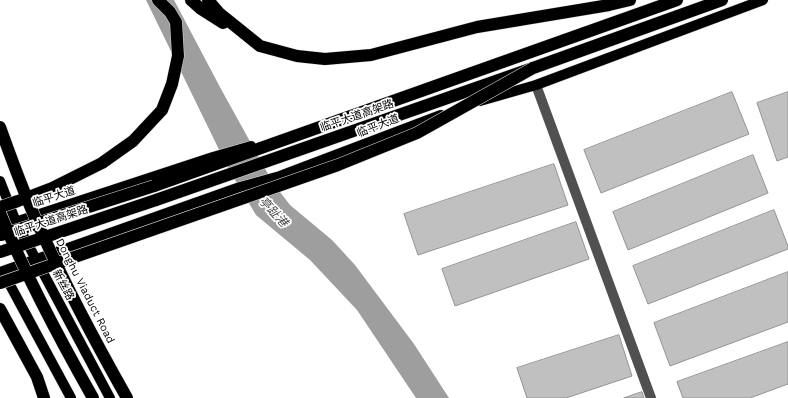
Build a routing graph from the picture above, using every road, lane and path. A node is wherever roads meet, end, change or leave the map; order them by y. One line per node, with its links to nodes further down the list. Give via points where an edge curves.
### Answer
1 (158, 0): 14 (highway, bridge, via 176,22 178,56 172,84 162,110 132,141 102,163 52,188)
2 (190, 0): 9 (highway)
3 (208, 0): 9 (highway)
4 (630, 0): 9 (highway, via 477,26 371,55 325,59 297,56)
5 (659, 0): 16 (main road, 临平大道, via 450,79)
6 (677, 0): 18 (highway, 临平大道高架路, bridge, via 154,186)
7 (722, 0): 10 (highway, 临平大道高架路)
8 (763, 0): 11 (main road, 临平大道)
9 (260, 46)
10 (533, 68): 19 (highway, 临平大道高架路, bridge); 21 (highway, bridge, via 417,133 338,165)
11 (536, 85): 20 (main road, 临平大道, via 473,103 280,176 240,187); 28 (street)
12 (0, 127): 27 (highway, Donghu Viaduct Road, bridge, via 42,234 65,283)
13 (0, 181): 16 (main road, 新丝路)
14 (0, 207)
15 (0, 213): 25 (highway, bridge, via 47,314)
16 (16, 222): 17 (main road, 临平大道); 20 (main road, 新丝路)
17 (0, 227)
18 (0, 235)
19 (0, 252)
20 (36, 260): 21 (main road, 临平大道); 26 (main road, 新丝路)
21 (1, 274): 24 (main road)
22 (0, 309): 23 (highway, via 37,376)
23 (44, 398)
24 (71, 398)
25 (93, 398)
26 (110, 398)
27 (127, 398)
28 (651, 398)

